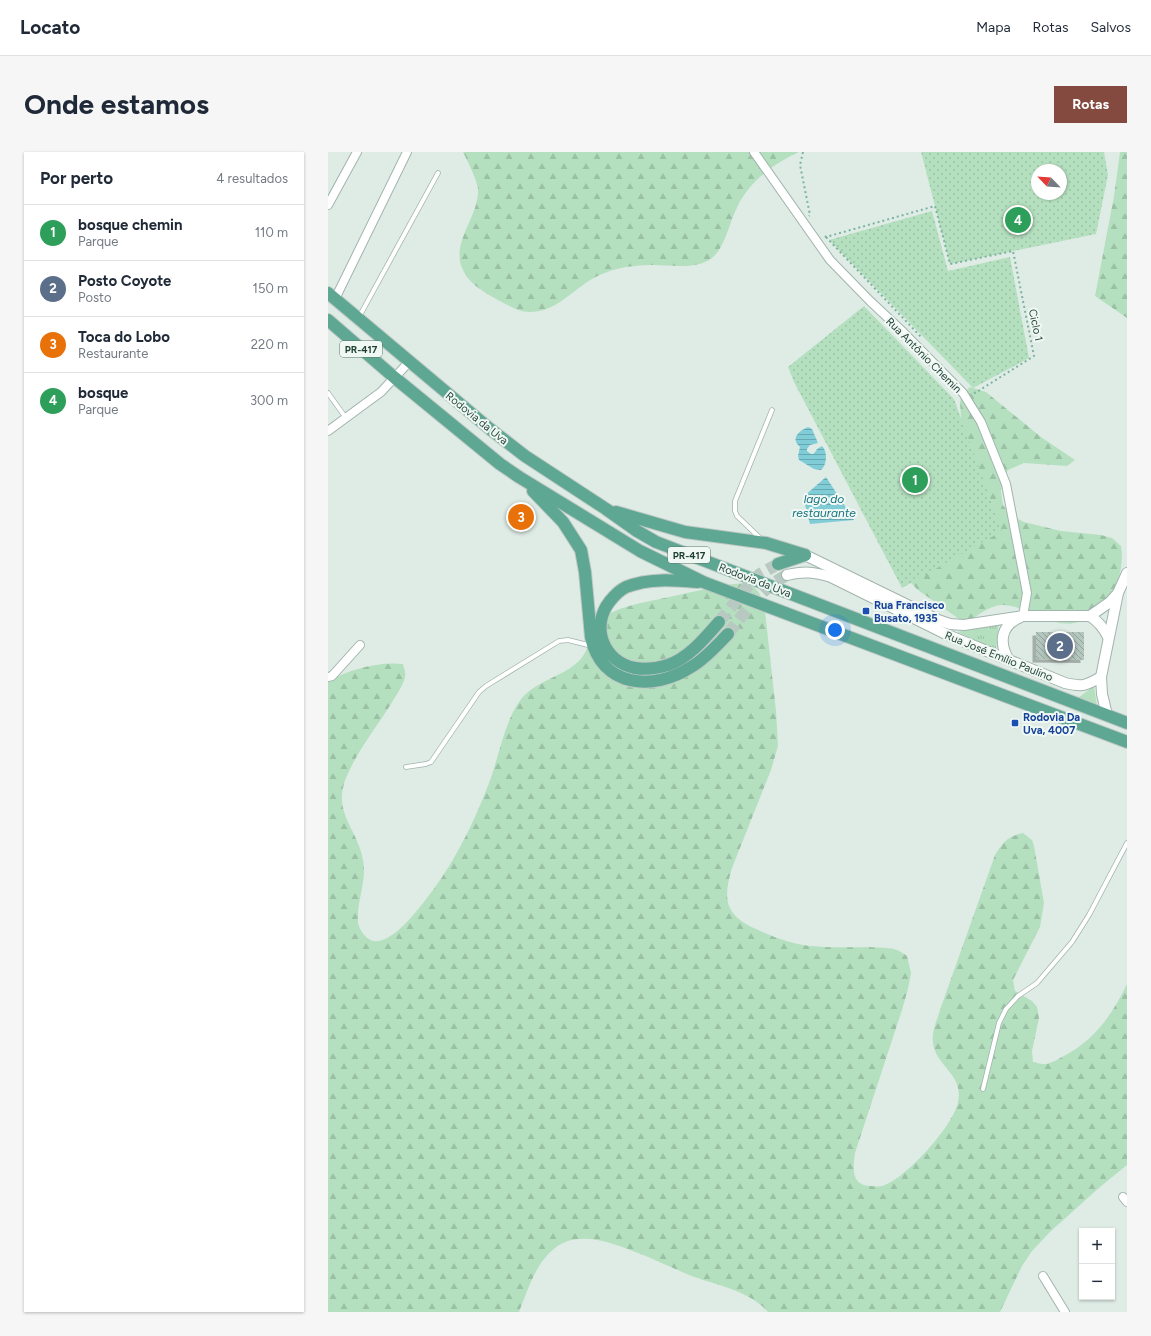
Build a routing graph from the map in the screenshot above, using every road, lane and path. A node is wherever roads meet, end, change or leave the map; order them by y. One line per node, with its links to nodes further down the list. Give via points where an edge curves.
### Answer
1 (357, 152): 6 (street)
2 (407, 152): 10 (street)
3 (754, 152): 7 (street, Rua Antônio Chemin)
4 (803, 152): 7 (path, via 800,164 810,215)
5 (438, 173): 11 (lane)
6 (328, 205)
7 (801, 220): 30 (street, Rua Antônio Chemin, via 830,260 963,393 981,422 1006,484 1027,594)
8 (822, 231): 9 (path)
9 (826, 237): 13 (path); 16 (path, Ciclo 1, via 935,206 950,264 1013,251 1034,356 975,393)
10 (332, 296): 11 (main road, Rodovia da Uva / PR-417)
11 (358, 319): 14 (main road, Rodovia da Uva / PR-417)
12 (328, 320): 15 (main road, Rodovia da Uva / PR-417)
13 (925, 341)
14 (409, 362): 15 (street); 22 (main road, Rodovia da Uva / PR-417, via 525,456)
15 (395, 378): 19 (street); 21 (main road, Rodovia da Uva / PR-417)
16 (970, 387)
17 (328, 393): 19 (lane)
18 (772, 410): 23 (lane, via 734,506 737,516)
19 (346, 418): 20 (street)
20 (328, 431)
21 (519, 477): 28 (main road, Rodovia da Uva / PR-417, via 640,551); 36 (main road, via 563,522 581,550)
22 (606, 509): 23 (main road, via 685,532); 40 (main road, Rodovia da Uva / PR-417, via 656,542)
23 (766, 543): 24 (main road)
24 (805, 555): 25 (main road); 30 (street, Rua José Emílio Paulino, via 950,624)
25 (778, 564)
26 (1127, 573): 29 (street)
27 (787, 575): 37 (street, Rua José Emílio Paulino, via 815,572 831,577 950,636)
28 (703, 582): 32 (main road, via 655,580 624,588 605,607 600,621 601,637 606,651 619,663 635,668 653,669 669,664 686,654); 42 (main road, Rodovia da Uva / PR-417)
29 (1118, 593): 31 (street); 34 (street)
30 (1023, 616): 31 (street, Rua José Emílio Paulino); 37 (street, via 1014,620 1004,634 1003,647)
31 (1090, 616): 34 (street, via 1101,625)
32 (719, 622)
33 (728, 634): 36 (main road, via 691,668 670,678 652,682 630,681 613,673 598,657)
34 (1108, 637): 39 (street)
35 (360, 645): 38 (street, via 332,676)
36 (593, 646): 43 (lane, via 568,640 559,641 486,686 479,692 431,762)
37 (1009, 660): 39 (street, Rua José Emílio Paulino, via 1065,683 1079,686)
38 (328, 677)
39 (1101, 677): 40 (street)
40 (1107, 715): 41 (main road, Rodovia da Uva / PR-417)
41 (1127, 723)
42 (1127, 742)
43 (406, 767)
44 (1127, 843): 45 (lane, via 1089,916 1072,942 1037,983 1018,996 1006,1009 999,1023)
45 (983, 1089)
46 (1043, 1276): 47 (street)
47 (1065, 1312)

